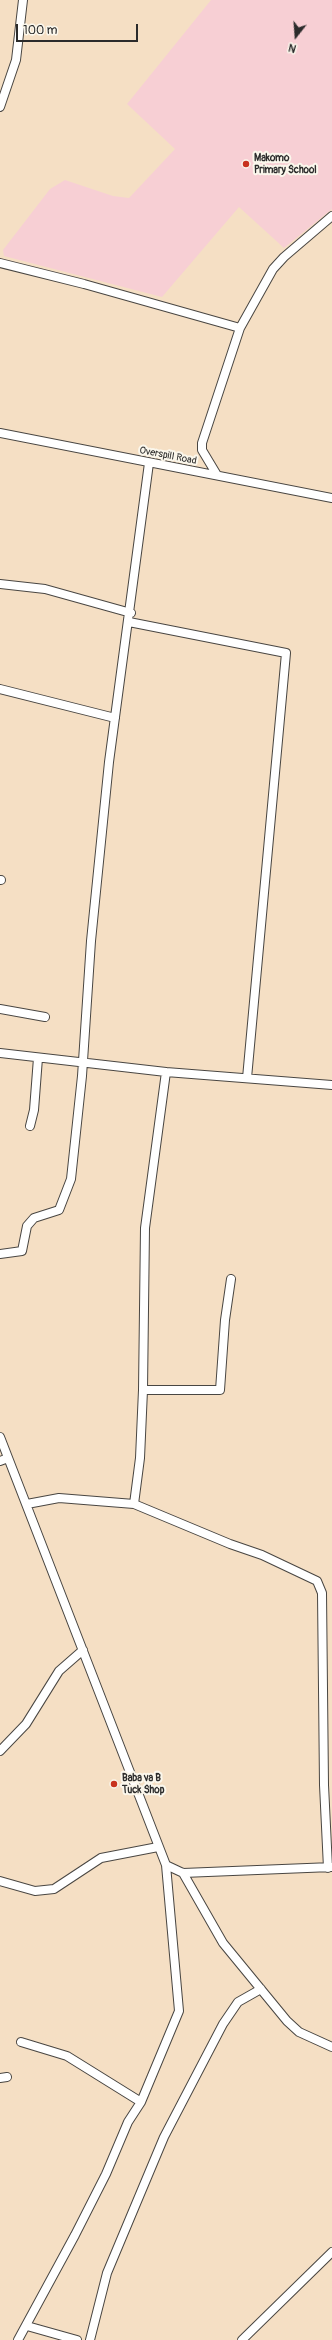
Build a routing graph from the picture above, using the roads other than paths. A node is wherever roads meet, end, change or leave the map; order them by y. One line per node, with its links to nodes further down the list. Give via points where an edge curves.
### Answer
1 (23, 0): 2 (street, via 16,60)
2 (0, 107)
3 (332, 216): 5 (street, via 276,265)
4 (0, 263): 5 (street)
5 (240, 328): 8 (street, via 202,443 202,450)
6 (0, 433): 7 (street, Overspill Road)
7 (149, 463): 8 (street, Overspill Road); 11 (street)
8 (217, 475): 9 (street, Overspill Road)
9 (332, 498)
10 (0, 584): 11 (street, via 45,589)
11 (130, 612): 12 (street)
12 (129, 622): 14 (street); 21 (street, via 286,653)
13 (0, 689): 14 (street)
14 (115, 718): 19 (street, via 91,942)
15 (0, 1009): 16 (street)
16 (45, 1017)
17 (0, 1053): 18 (street)
18 (38, 1058): 19 (street); 23 (street, via 34,1110)
19 (83, 1063): 20 (street); 24 (street, via 71,1179 59,1210 34,1218 28,1226 22,1251)
20 (166, 1072): 21 (street); 26 (street, via 144,1228)
21 (247, 1078): 22 (street)
22 (332, 1085)
23 (30, 1126)
24 (0, 1254)
25 (231, 1279): 26 (street, via 220,1390)
26 (143, 1390): 30 (street, via 140,1458)
27 (0, 1437): 28 (street)
28 (4, 1460): 29 (street)
29 (27, 1504): 30 (street, via 59,1498); 31 (street)
30 (134, 1504): 35 (street, via 262,1555 317,1581 322,1593 324,1785)
31 (83, 1650): 32 (street, via 59,1671 26,1724); 33 (street)
32 (0, 1751)
33 (158, 1847): 34 (street); 37 (street, via 101,1858 54,1889 35,1890)
34 (166, 1865): 36 (street); 41 (street, via 179,2011)
35 (330, 1868): 36 (street)
36 (183, 1873): 38 (street, via 223,1944)
37 (0, 1881)
38 (261, 1989): 40 (street, via 299,2032); 46 (street, via 238,2002 223,2024 164,2137 107,2273)
39 (21, 2042): 41 (street, via 67,2056)
40 (332, 2047)
41 (141, 2102): 43 (street, via 128,2122 106,2174)
42 (332, 2252): 47 (street)
43 (27, 2326): 44 (street); 45 (street)
44 (18, 2340)
45 (77, 2340)
46 (90, 2340)
47 (242, 2340)

